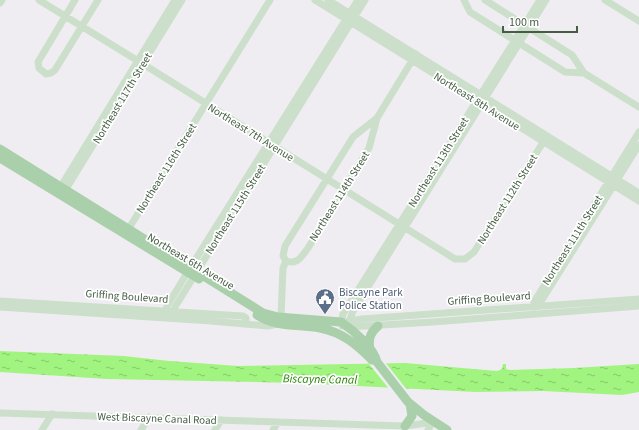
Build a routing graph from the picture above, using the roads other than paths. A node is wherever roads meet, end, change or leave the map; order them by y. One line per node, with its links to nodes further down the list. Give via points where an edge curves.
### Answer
1 (2, 0): 17 (street)
2 (39, 0): 18 (street, Northeast 7th Avenue)
3 (75, 0): 18 (street)
4 (98, 0): 22 (street)
5 (175, 0): 25 (street, Northeast 117th Street)
6 (182, 0): 25 (street, Northeast 117th Street)
7 (270, 0): 28 (street, Northeast 116th Street)
8 (315, 0): 19 (street, Northeast 8th Avenue)
9 (328, 0): 19 (street, Northeast 8th Avenue)
10 (358, 0): 19 (street, Northeast 115th Street)
11 (365, 0): 19 (street, Northeast 115th Street)
12 (464, 0): 23 (street, via 470,12)
13 (485, 0): 21 (street)
14 (540, 0): 21 (street, Northeast 113th Street)
15 (546, 0): 21 (street, Northeast 113th Street)
16 (605, 0): 20 (street)
17 (0, 3)
18 (65, 16): 22 (street, Northeast 7th Avenue); 22 (street, via 38,62 42,72 46,74 55,70)
19 (350, 18): 24 (street, Northeast 8th Avenue); 33 (street, Northeast 115th Street)
20 (639, 21)
21 (527, 26): 23 (street, Northeast 113th Street); 26 (street, via 572,55)
22 (82, 27): 25 (street, Northeast 7th Avenue)
23 (516, 43): 26 (street, via 564,72); 27 (street, Northeast 113th Street)
24 (414, 57): 27 (street, Northeast 8th Avenue); 30 (street, Northeast 114th Street)
25 (141, 62): 28 (street, Northeast 7th Avenue); 39 (street, Northeast 117th Street)
26 (584, 73): 29 (street)
27 (481, 99): 32 (street, Northeast 8th Avenue); 42 (street, Northeast 113th Street)
28 (206, 104): 33 (street, Northeast 7th Avenue); 43 (street, Northeast 116th Street)
29 (639, 107)
30 (377, 118): 36 (street, Northeast 114th Street, via 353,137); 38 (street, Northeast 114th Street, via 369,148)
31 (639, 132): 37 (street, Northeast 111th Street)
32 (545, 139): 37 (street, Northeast 8th Avenue); 44 (street, Northeast 112th Street, via 476,249)
33 (271, 145): 36 (street, Northeast 7th Avenue); 46 (street, Northeast 115th Street)
34 (639, 145): 37 (street, Northeast 111th Street)
35 (1, 154): 39 (main road, Northeast 6th Avenue)
36 (326, 179): 38 (street, Northeast 7th Avenue); 45 (street, Northeast 114th Street, via 285,246 283,256)
37 (613, 181): 40 (street, Northeast 8th Avenue); 41 (street, Northeast 8th Avenue); 49 (street, Northeast 111th Street, via 540,303)
38 (343, 190): 42 (street, Northeast 7th Avenue); 45 (street, Northeast 114th Street, via 301,258 296,262)
39 (62, 191): 43 (main road, Northeast 6th Avenue)
40 (639, 193)
41 (639, 202)
42 (402, 226): 44 (street, Northeast 7th Avenue, via 451,257); 52 (street, Northeast 113th Street); 60 (street, Northeast 113th Street, via 343,314)
43 (127, 232): 46 (main road, Northeast 6th Avenue)
44 (465, 259)
45 (286, 261): 59 (street, Northeast 114th Street, via 283,268)
46 (192, 272): 53 (street, Northeast 115th Street); 55 (street, Northeast 115th Street); 56 (main road, Northeast 6th Avenue); 59 (main road, Northeast 6th Avenue, via 262,319)
47 (0, 301): 53 (street, Griffing Boulevard)
48 (637, 303): 51 (street, Griffing Boulevard)
49 (534, 306): 51 (street, Griffing Boulevard); 54 (street, Northeast 111th Street); 57 (street, Griffing Boulevard)
50 (0, 307): 53 (street, Griffing Boulevard)
51 (582, 307): 54 (street, Griffing Boulevard)
52 (355, 308): 58 (street, via 356,314); 60 (street, Northeast 113th Street)
53 (164, 314): 55 (street, Griffing Boulevard)
54 (530, 314): 57 (street, Griffing Boulevard)
55 (172, 315): 59 (street, Griffing Boulevard, via 272,326)
56 (268, 315): 59 (main road, Griffing Boulevard)
57 (450, 317): 58 (street, Griffing Boulevard); 61 (street, Griffing Boulevard)
58 (362, 319): 60 (street, Griffing Boulevard)
59 (279, 321): 60 (main road, Griffing Boulevard); 62 (main road, Northeast 6th Avenue)
60 (345, 324): 61 (street, Griffing Boulevard); 62 (main road, Griffing Boulevard); 63 (main road); 64 (main road, Northeast 6th Avenue)
61 (378, 326): 64 (main road, via 370,336)
62 (332, 331): 63 (main road, Northeast 6th Avenue)
63 (349, 340): 65 (main road, Northeast 6th Avenue, via 371,360)
64 (370, 350): 65 (main road, Northeast 6th Avenue)
65 (377, 362): 66 (main road, Northeast 6th Avenue)
66 (410, 404): 71 (main road, Northeast 6th Avenue); 73 (main road, via 412,416)
67 (0, 413): 68 (street, West Biscayne Canal Road)
68 (52, 414): 69 (street, West Biscayne Canal Road); 75 (street)
69 (148, 417): 70 (street, West Biscayne Canal Road); 76 (street)
70 (221, 420): 72 (street, West Biscayne Canal Road); 77 (street)
71 (433, 421): 73 (street, West Biscayne Canal Road); 80 (street); 81 (main road, Northeast 6th Avenue)
72 (278, 422): 74 (street, West Biscayne Canal Road); 78 (street)
73 (405, 426): 74 (street, West Biscayne Canal Road); 79 (street)
74 (368, 427)
75 (42, 430)
76 (140, 430)
77 (215, 430)
78 (273, 430)
79 (417, 430)
80 (428, 430)
81 (448, 430)

